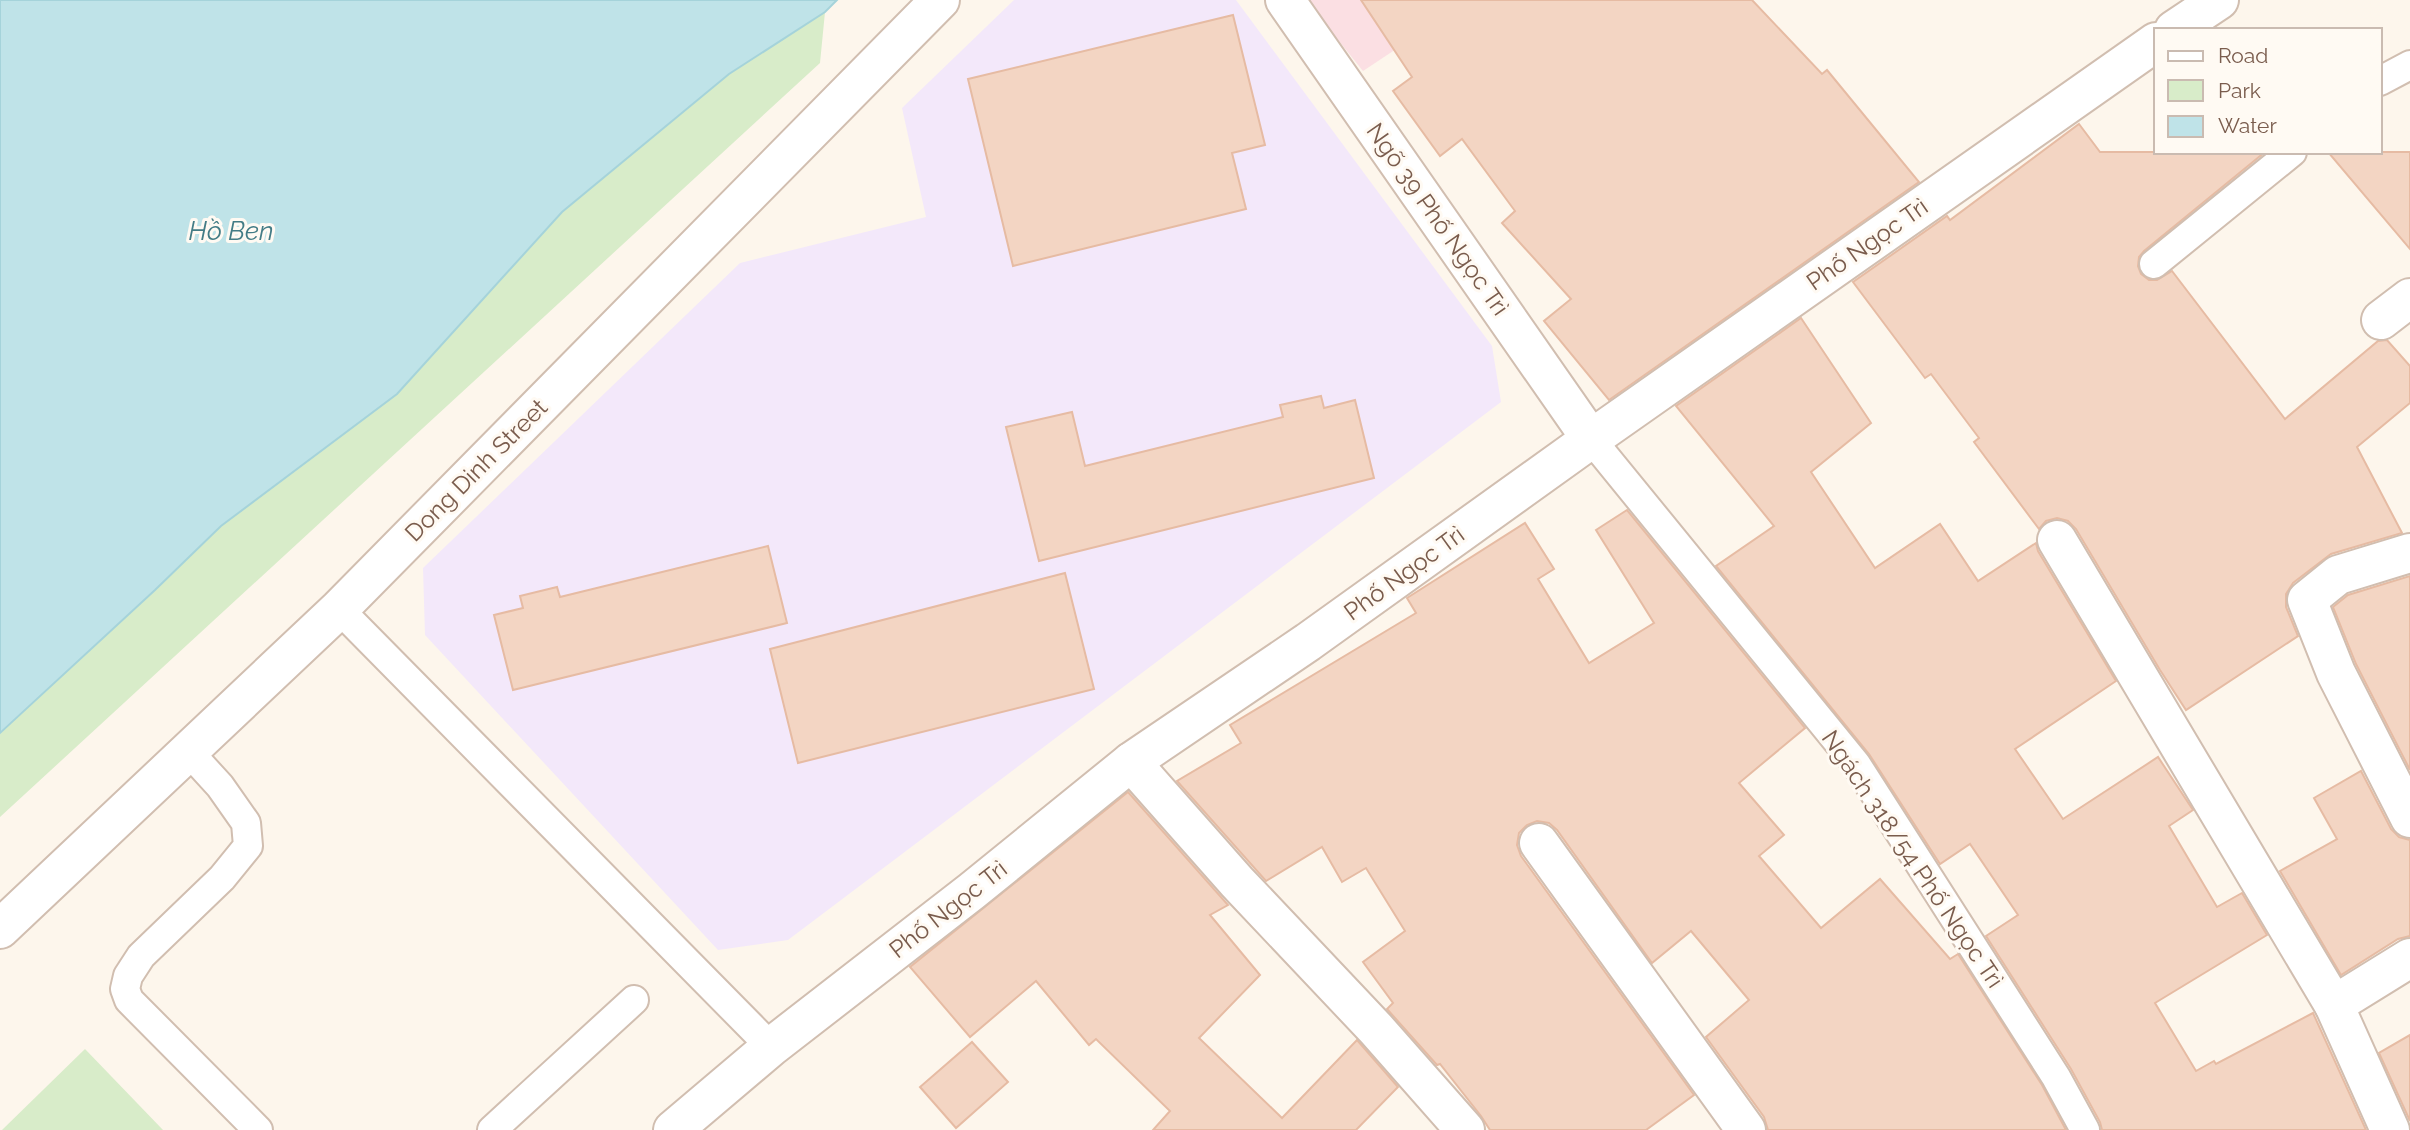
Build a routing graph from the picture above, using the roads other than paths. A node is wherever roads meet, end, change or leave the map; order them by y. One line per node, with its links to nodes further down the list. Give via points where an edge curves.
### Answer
1 (940, 0): 13 (street, Dong Dinh Street)
2 (1285, 0): 10 (street, Ngõ 39 Phố Ngọc Trì)
3 (2219, 0): 4 (street)
4 (2177, 28)
5 (2154, 43): 10 (street, Phố Ngọc Trì)
6 (2410, 65): 7 (lane)
7 (2382, 80)
8 (2290, 154): 9 (lane)
9 (2154, 264)
10 (1591, 439): 15 (street, Phố Ngọc Trì, via 1308,642); 28 (lane, Ngách 318/54 Phố Ngọc Trì, via 1856,764 2056,1077)
11 (2057, 540): 21 (street)
12 (2410, 553): 16 (street, via 2338,575 2307,600 2336,673)
13 (339, 609): 14 (street, Dong Dinh Street); 22 (lane)
14 (188, 751): 18 (street, Dong Dinh Street); 23 (lane, via 246,823 248,846 222,878 141,956 125,989 130,1000)
15 (1131, 762): 22 (street, Phố Ngọc Trì); 26 (street)
16 (2410, 818)
17 (1539, 843): 27 (street)
18 (0, 929)
19 (2410, 958): 21 (street)
20 (634, 1000): 24 (lane)
21 (2334, 1005): 29 (street)
22 (771, 1047): 25 (street, Phố Ngọc Trì)
23 (258, 1130)
24 (492, 1130)
25 (673, 1130)
26 (1465, 1130)
27 (1746, 1130)
28 (2085, 1130)
29 (2390, 1130)

